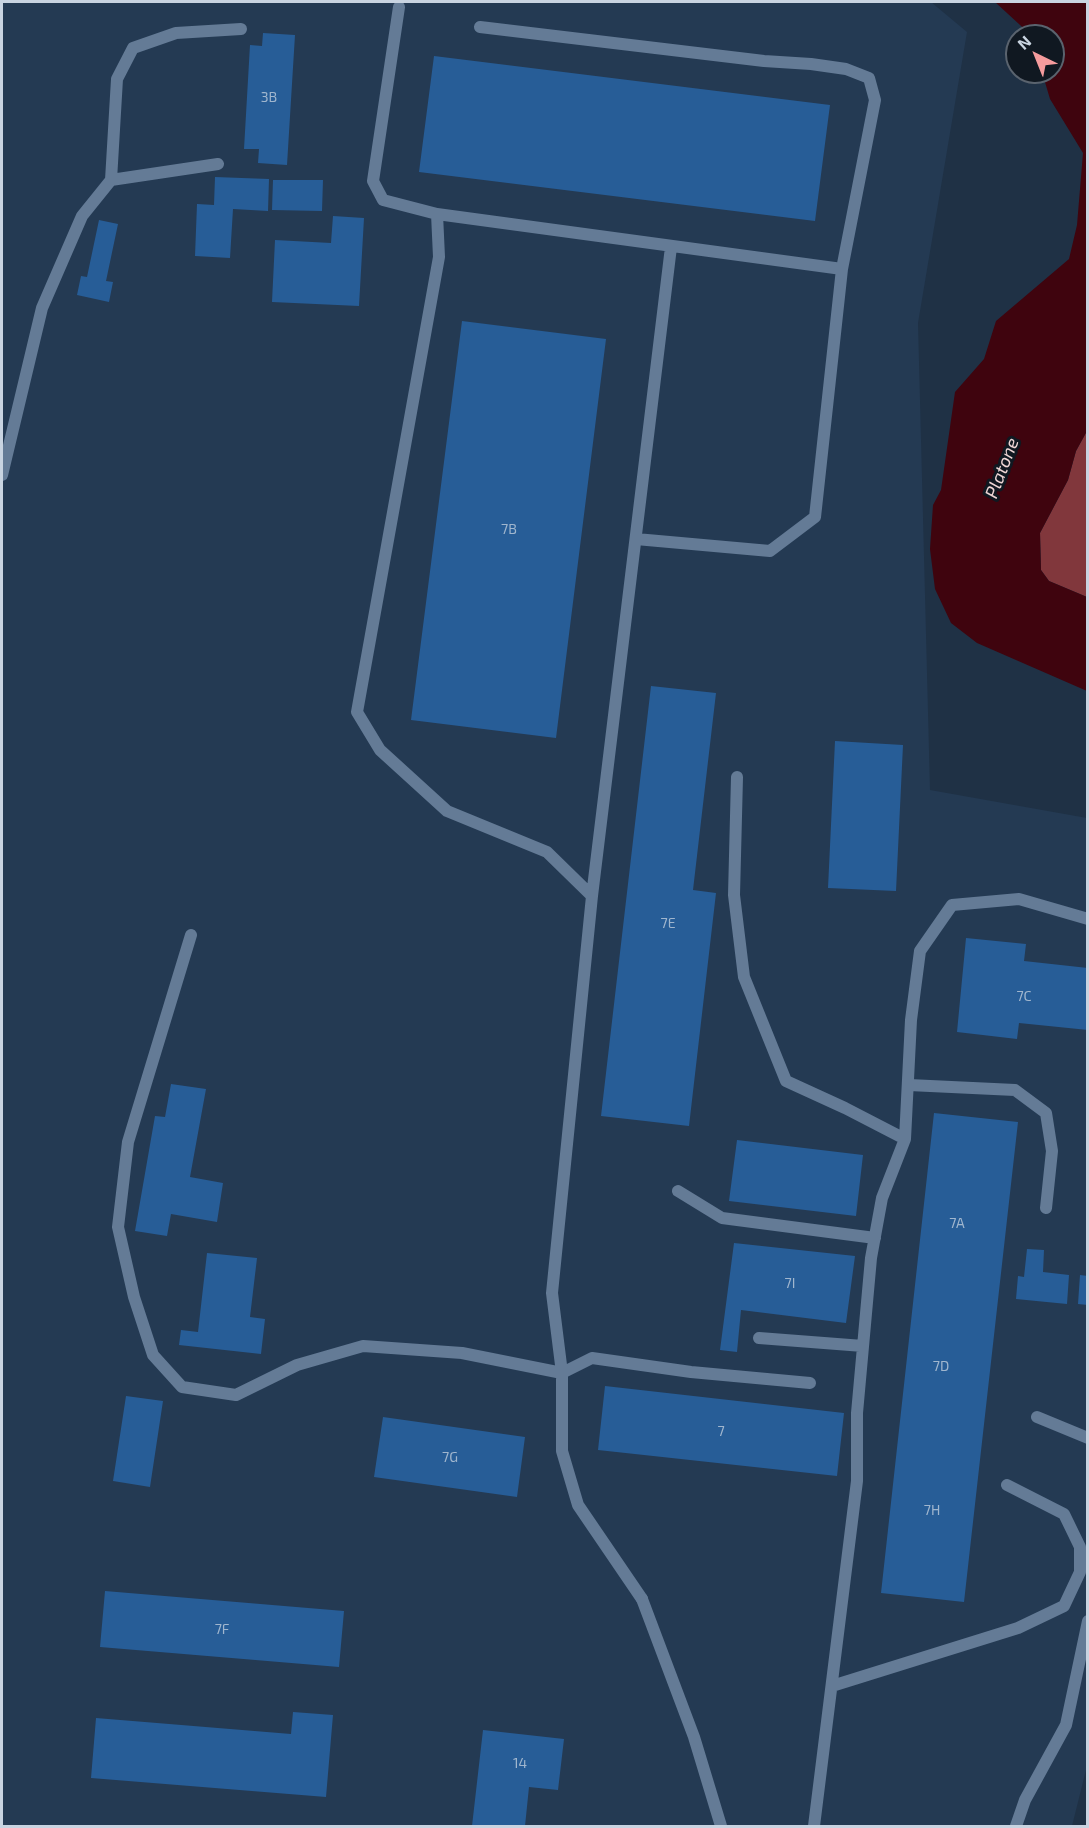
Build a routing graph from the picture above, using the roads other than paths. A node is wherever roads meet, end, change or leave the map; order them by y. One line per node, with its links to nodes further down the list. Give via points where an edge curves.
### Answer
1 (399, 7): 6 (street, via 373,181 383,200)
2 (480, 27): 8 (street, via 812,64 846,69 869,78 875,100)
3 (241, 29): 5 (street, via 176,33 133,48 117,79)
4 (218, 164): 5 (street)
5 (111, 180): 9 (street, via 82,216 42,308)
6 (437, 214): 7 (street); 12 (street, via 439,257 357,712 380,750 447,811 547,852)
7 (670, 247): 8 (street); 10 (street)
8 (842, 269): 10 (street, via 815,517 770,551)
9 (2, 475)
10 (636, 539): 12 (street)
11 (736, 777): 16 (street, via 734,895 744,977 786,1081)
12 (592, 896): 22 (street, via 552,1293)
13 (1088, 919): 15 (street, via 1019,898 952,905 920,951 911,1020)
14 (191, 935): 22 (street, via 128,1142 118,1227 134,1297 153,1355 182,1388 236,1395 297,1365 363,1346 462,1353)
15 (909, 1085): 16 (street); 18 (street, via 1015,1090 1046,1113 1052,1151)
16 (905, 1139): 19 (street, via 882,1198)
17 (678, 1191): 19 (street, via 722,1218)
18 (1046, 1208)
19 (875, 1238): 21 (street)
20 (759, 1338): 21 (street)
21 (863, 1346): 28 (street, via 857,1413 857,1481)
22 (562, 1373): 23 (street, via 592,1358); 29 (street, via 562,1451 578,1504 642,1599 694,1737)
23 (810, 1383)
24 (1036, 1417): 25 (street)
25 (1088, 1438)
26 (1007, 1485): 28 (street, via 1065,1514 1080,1547 1080,1572 1064,1606 1018,1628)
27 (1088, 1621): 31 (street, via 1065,1725 1025,1800)
28 (832, 1686): 30 (street)
29 (722, 1827)
30 (814, 1827)
31 (1016, 1827)

